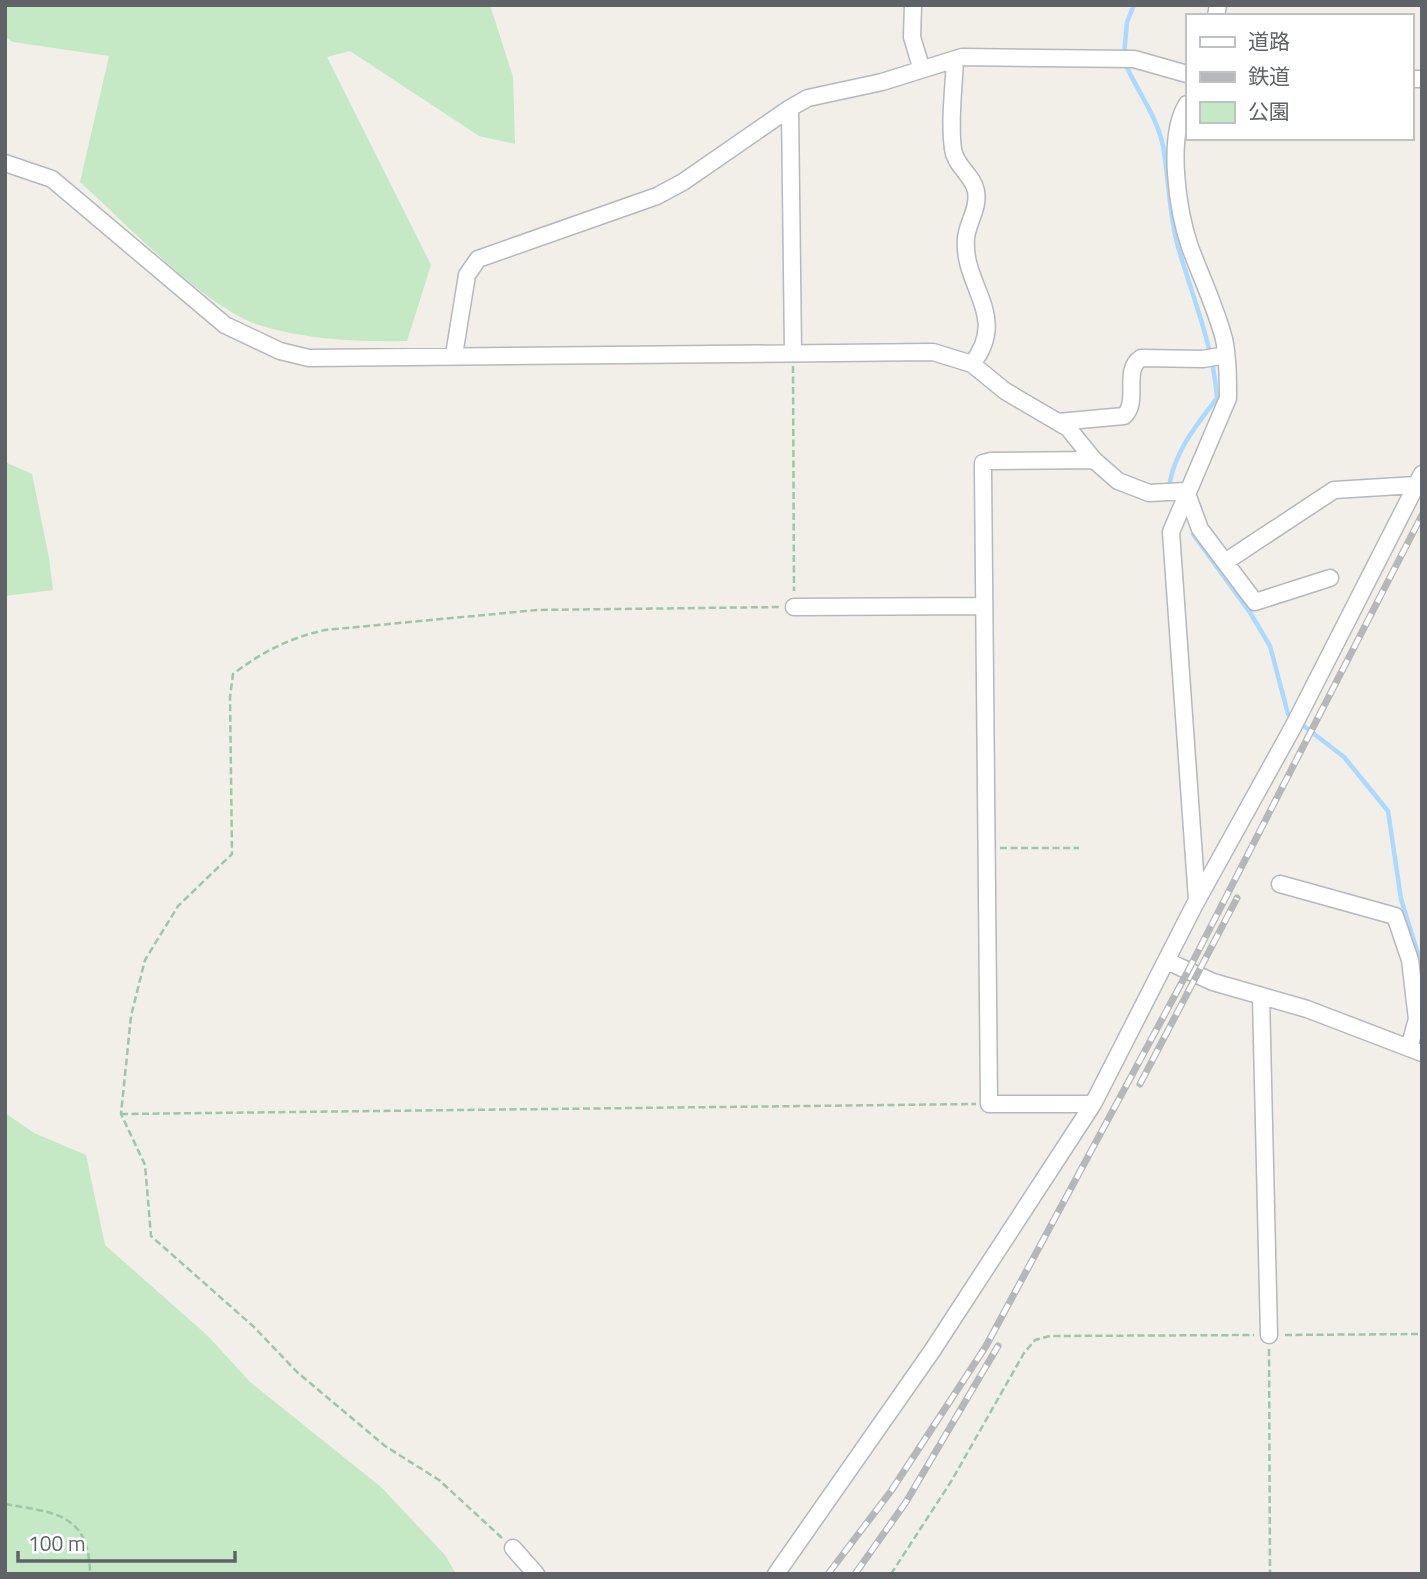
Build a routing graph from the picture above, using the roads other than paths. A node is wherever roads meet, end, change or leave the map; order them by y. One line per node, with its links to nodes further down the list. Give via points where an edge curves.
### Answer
1 (913, 5): 3 (street, via 912,37)
2 (955, 59): 3 (street); 4 (street, via 1134,59); 11 (street, via 953,153 976,191 966,238 989,324)
3 (921, 67): 6 (street, via 882,82 808,98)
4 (1186, 74)
5 (1186, 106): 10 (street, via 1177,125 1178,180 1189,243 1224,338)
6 (790, 108): 8 (street); 9 (street, via 657,195 478,258 467,275)
7 (5, 163): 9 (street, via 52,179 225,325 280,351 309,358)
8 (793, 352): 9 (street); 11 (street, via 933,352)
9 (454, 355)
10 (1224, 356): 12 (street, via 1141,358 1133,367 1130,407 1124,416); 15 (street, via 1228,398)
11 (972, 364): 12 (street, via 1005,391)
12 (1058, 422): 13 (street)
13 (1094, 460): 15 (street, via 1118,481 1149,493); 18 (street, via 984,463)
14 (1419, 479): 16 (street, via 1335,490); 21 (street, via 1293,727)
15 (1186, 491): 16 (street, via 1200,528); 21 (street, via 1171,532)
16 (1225, 562): 17 (street, via 1255,602)
17 (1330, 578)
18 (983, 606): 19 (street); 25 (street, via 989,1104)
19 (794, 607)
20 (1280, 884): 24 (street, via 1395,916 1410,960)
21 (1197, 901): 22 (street)
22 (1169, 962): 23 (street); 25 (street)
23 (1261, 997): 24 (street, via 1307,1009); 26 (street)
24 (1416, 1050)
25 (1093, 1104): 29 (street, via 932,1352)
26 (1269, 1335)
27 (513, 1548): 28 (street)
28 (536, 1574)
29 (776, 1574)

